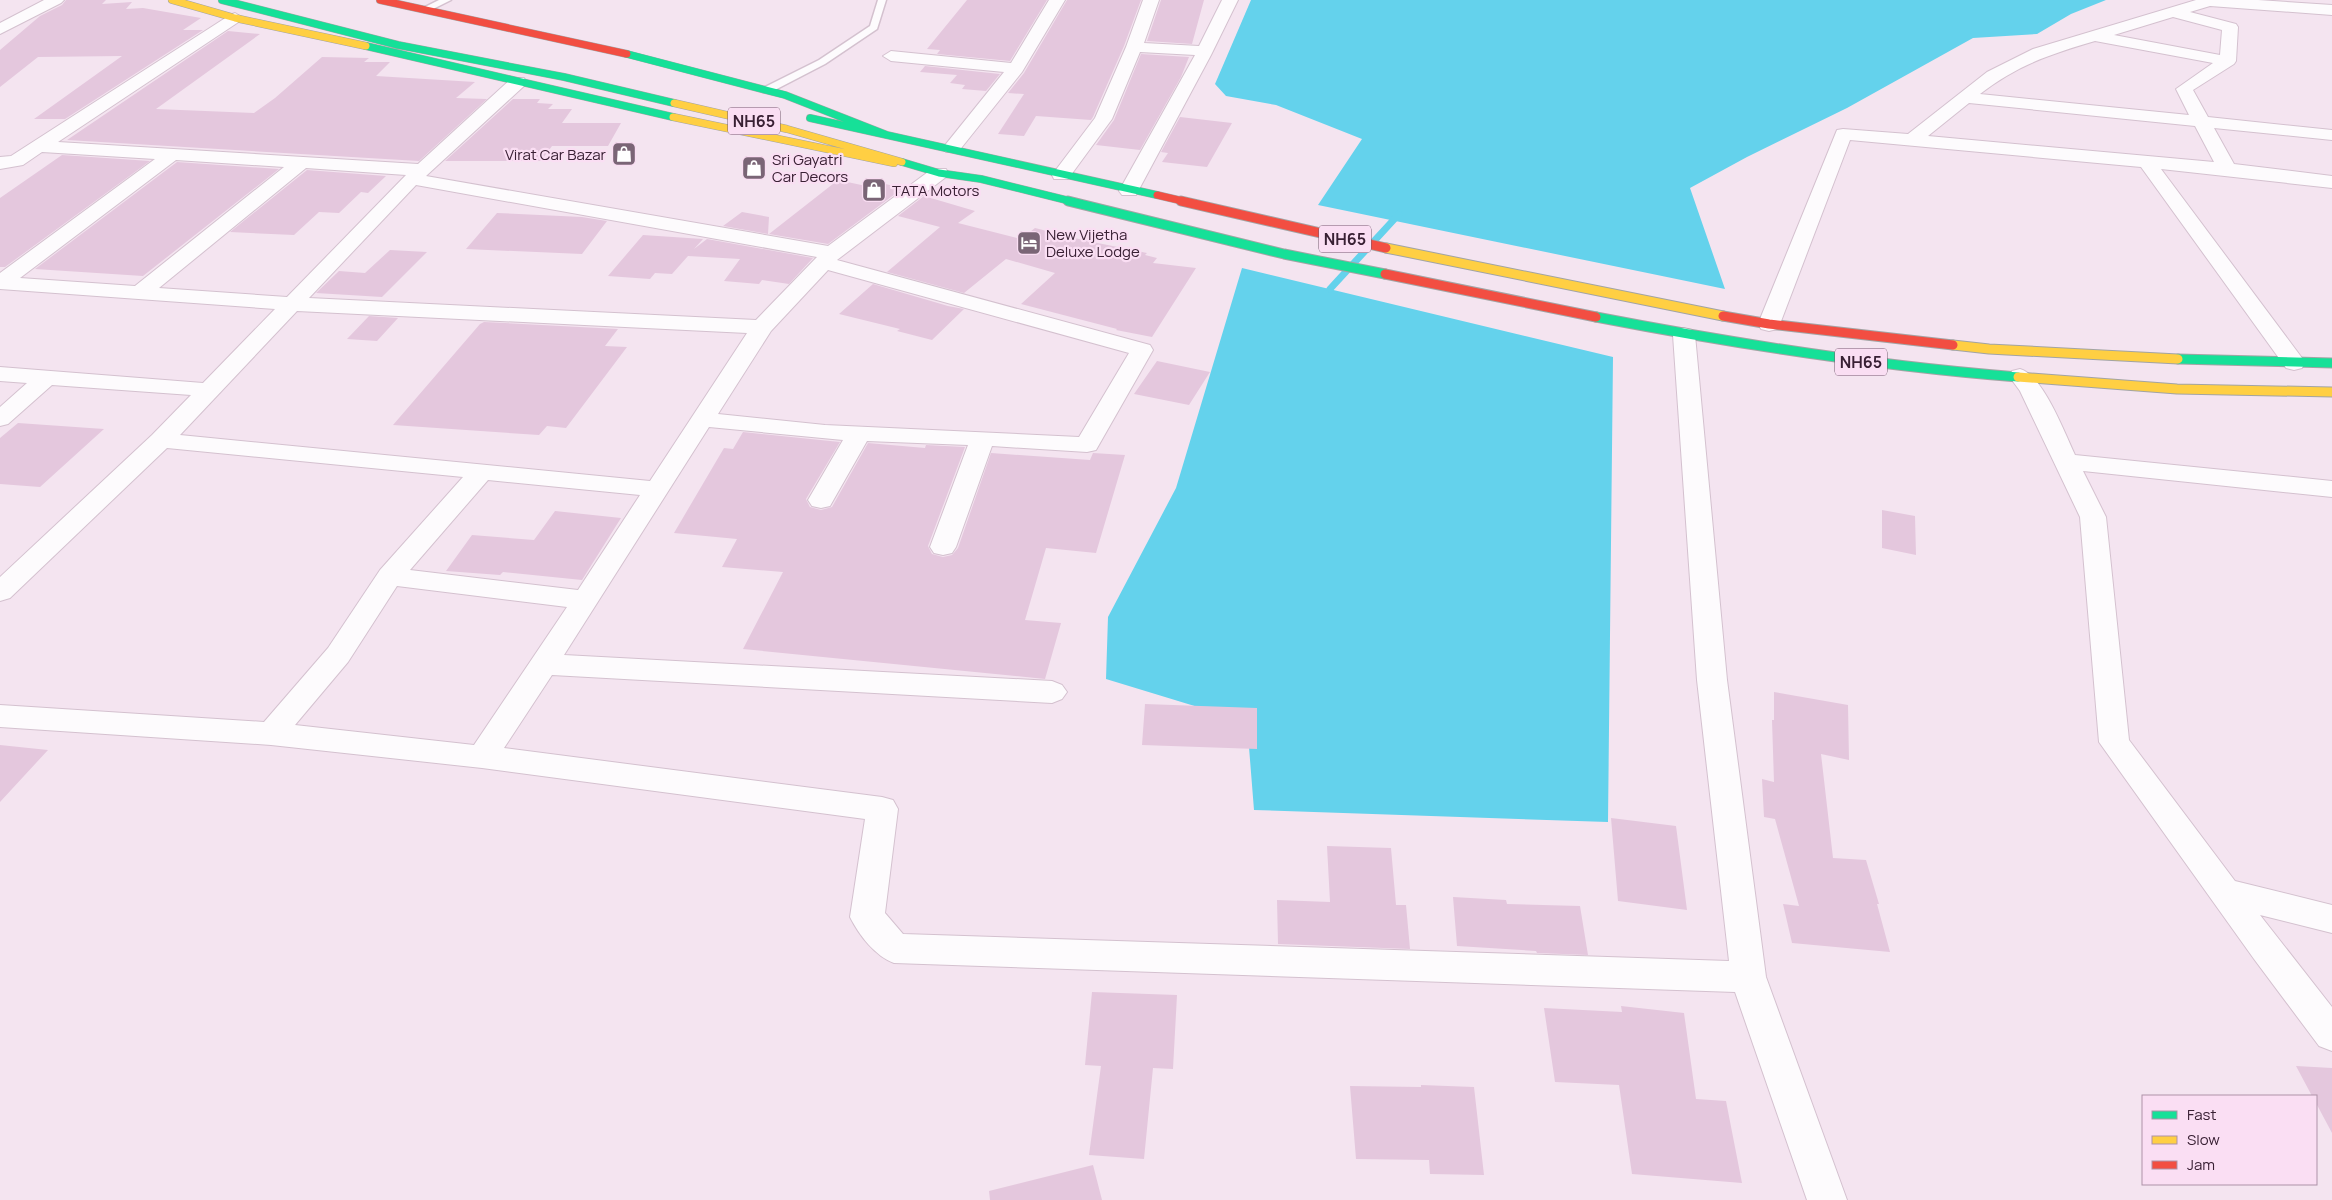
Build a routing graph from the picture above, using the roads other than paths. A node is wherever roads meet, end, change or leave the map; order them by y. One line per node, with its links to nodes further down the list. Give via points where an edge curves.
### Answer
1 (56, 0): 14 (street)
2 (172, 0): 13 (main road)
3 (222, 0): 37 (main road, NH65, via 398,45 564,77 787,129)
4 (380, 0): 10 (main road)
5 (446, 0): 10 (lane)
6 (882, 0): 22 (lane, via 874,27 822,62)
7 (1057, 0): 20 (street)
8 (1151, 0): 16 (street)
9 (1230, 0): 17 (street)
10 (426, 9): 22 (main road, via 686,67)
11 (2332, 10): 12 (street, via 2209,1)
12 (2173, 12): 15 (street); 19 (street, via 2230,27)
13 (235, 18): 21 (main road); 29 (street)
14 (0, 29)
15 (2094, 36): 19 (street); 23 (street, via 2039,52 1993,76)
16 (1134, 47): 17 (street); 39 (street, via 1103,120)
17 (1205, 51): 41 (street)
18 (891, 56): 20 (street)
19 (2228, 60): 25 (street, via 2184,89)
20 (1016, 68): 30 (street)
21 (518, 82): 37 (main road); 38 (street)
22 (767, 90): 26 (main road, via 847,116)
23 (1966, 98): 25 (street); 28 (street)
24 (794, 115): 26 (main road, NH65)
25 (2202, 123): 27 (street); 35 (street)
26 (887, 135): 30 (main road, NH65)
27 (2332, 136)
28 (1912, 140): 34 (street); 46 (street, via 1842,134)
29 (37, 146): 31 (street); 32 (street)
30 (952, 148): 39 (main road, NH65)
31 (173, 154): 33 (street); 43 (street)
32 (8, 162): 36 (street)
33 (302, 162): 38 (street); 44 (street)
34 (2147, 162): 35 (street); 50 (street)
35 (2226, 169): 40 (street)
36 (0, 172)
37 (939, 173): 42 (street); 48 (main road, NH65, via 981,179 1284,254)
38 (417, 175): 42 (street); 45 (street)
39 (1061, 175): 41 (main road, NH65)
40 (2332, 182)
41 (1129, 191): 46 (main road, NH65, via 1413,254)
42 (827, 258): 47 (street); 59 (street, via 1142,350 1087,445)
43 (0, 283): 44 (street)
44 (140, 293): 45 (street)
45 (295, 304): 47 (street); 54 (street)
46 (1768, 324): 50 (main road, NH65, via 1989,349)
47 (762, 327): 56 (street)
48 (1684, 335): 52 (main road, NH65, via 1866,363); 77 (street, via 1712,680)
49 (2332, 362): 50 (main road, NH65)
50 (2294, 363)
51 (0, 374): 53 (street)
52 (2020, 376): 55 (main road, NH65, via 2177,388); 61 (street, via 2031,390)
53 (47, 377): 54 (street); 57 (street)
54 (210, 390): 60 (street)
55 (2332, 392)
56 (702, 418): 58 (street); 63 (street)
57 (0, 419)
58 (859, 433): 59 (street); 65 (street)
59 (983, 438): 66 (street)
60 (161, 440): 62 (street); 68 (street)
61 (2067, 462): 64 (street); 75 (street, via 2093,517 2114,742)
62 (480, 473): 63 (street); 67 (street)
63 (657, 489): 69 (street)
64 (2332, 489)
65 (821, 500)
66 (943, 547)
67 (390, 576): 69 (street); 73 (street, via 338,655)
68 (0, 592)
69 (585, 600): 70 (street)
70 (544, 664): 71 (street); 74 (street)
71 (1052, 692)
72 (0, 716): 73 (street)
73 (271, 734): 74 (street)
74 (482, 757): 77 (street, via 882,809 867,917 894,948)
75 (2224, 892): 76 (street); 78 (street)
76 (2332, 919)
77 (1748, 977): 79 (street)
78 (2332, 1035)
79 (1827, 1200)

